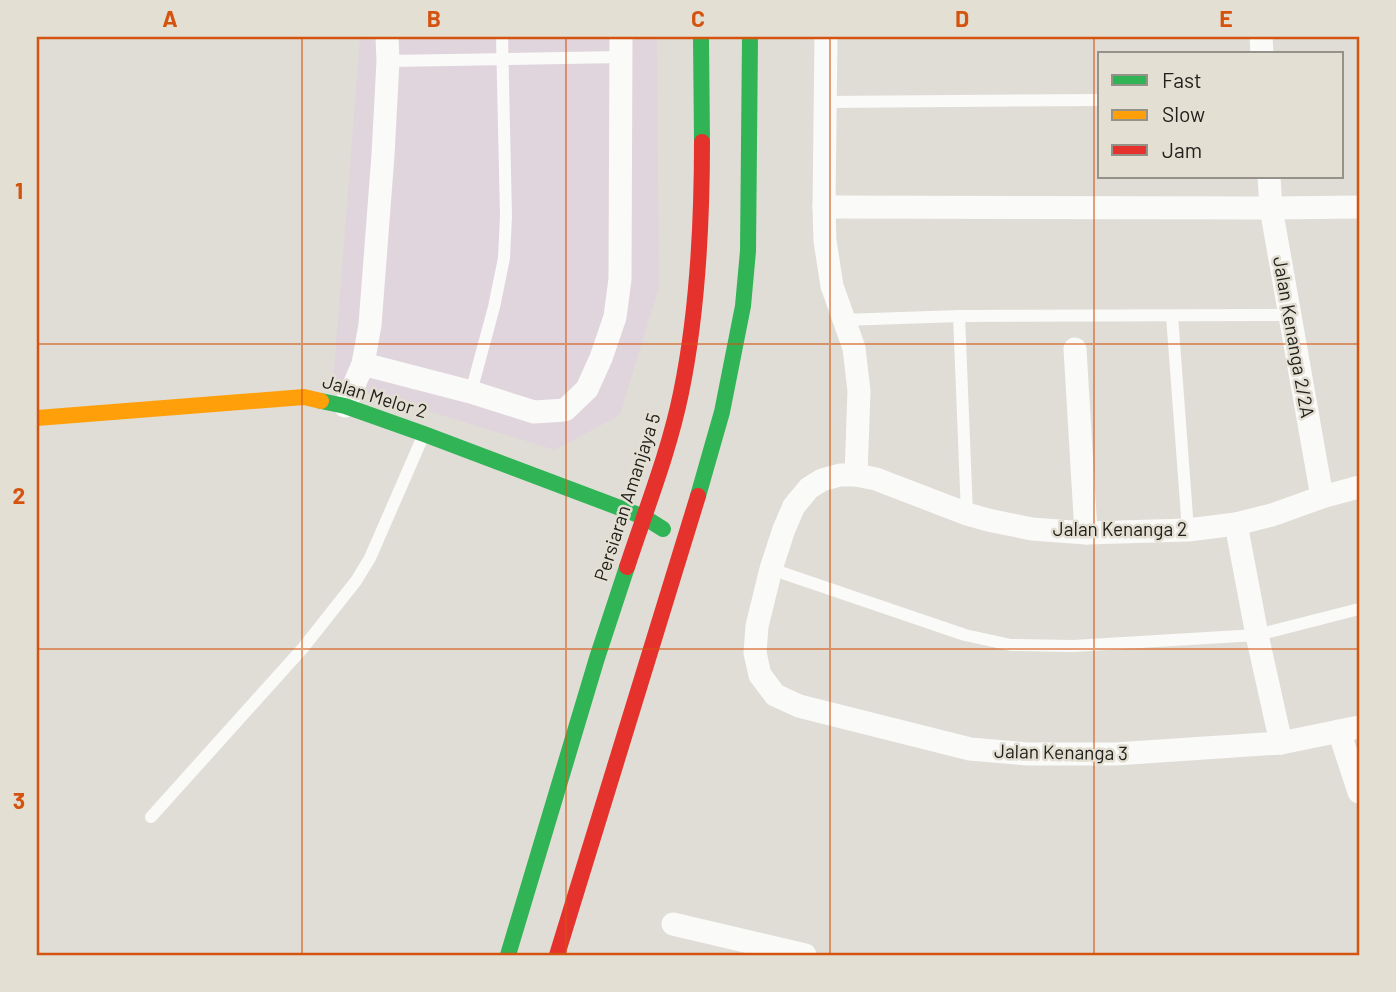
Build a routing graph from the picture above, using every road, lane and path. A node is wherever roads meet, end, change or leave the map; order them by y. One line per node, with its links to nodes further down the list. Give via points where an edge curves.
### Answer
1 (387, 37): 8 (street)
2 (502, 37): 7 (lane)
3 (701, 37): 30 (street, Persiaran Amanjaya 5, via 702,211 691,338 669,440)
4 (750, 37): 25 (street, via 743,306)
5 (826, 37): 10 (street)
6 (621, 47): 7 (lane); 21 (street, via 620,279 615,317 601,358 587,389 565,410 534,412)
7 (503, 58): 8 (lane); 21 (lane, via 504,258)
8 (388, 61): 20 (street, via 376,260)
9 (1098, 100): 10 (lane)
10 (825, 102): 12 (street)
11 (1269, 178): 14 (street, Jalan Kenanga 2/2A)
12 (824, 207): 14 (street); 18 (street, via 832,286)
13 (1359, 207): 14 (street)
14 (1271, 208): 15 (street, Jalan Kenanga 2/2A)
15 (1290, 315): 17 (lane); 28 (street, Jalan Kenanga 2/2A)
16 (959, 316): 17 (lane); 18 (lane); 29 (lane)
17 (1172, 316): 32 (lane)
18 (843, 320): 26 (street, via 854,348 859,391)
19 (1075, 349): 33 (street)
20 (362, 364): 21 (street); 22 (street)
21 (471, 392)
22 (345, 406): 23 (street, Jalan Melor 2, via 304,397); 24 (street, Jalan Melor 2)
23 (37, 418)
24 (424, 434): 30 (street, Jalan Melor 2); 41 (lane, via 356,581 303,648)
25 (707, 466): 30 (street, via 672,506); 35 (street)
26 (856, 475): 29 (street, Jalan Kenanga 2); 34 (street, Jalan Kenanga 2, via 840,475 809,488 794,506)
27 (1359, 487): 28 (street, Jalan Kenanga 2)
28 (1322, 497): 31 (street, Jalan Kenanga 2)
29 (967, 514): 33 (street, Jalan Kenanga 2, via 1032,529)
30 (644, 517): 35 (street, via 666,532); 43 (street, Persiaran Amanjaya 5)
31 (1237, 524): 32 (street, Jalan Kenanga 2); 37 (street)
32 (1188, 530): 33 (street, Jalan Kenanga 2)
33 (1086, 533)
34 (771, 569): 37 (lane, via 965,635 1011,645 1073,646); 39 (street, Jalan Kenanga 3, via 755,653 760,675 775,695 799,706 970,749 1028,754 1115,754)
35 (674, 574): 44 (street)
36 (1359, 609): 37 (lane)
37 (1256, 635): 39 (street)
38 (1349, 729): 39 (street, Jalan Kenanga 3); 40 (street)
39 (1281, 743)
40 (1359, 792)
41 (151, 817)
42 (673, 924): 45 (street)
43 (508, 955)
44 (557, 955)
45 (805, 955)

